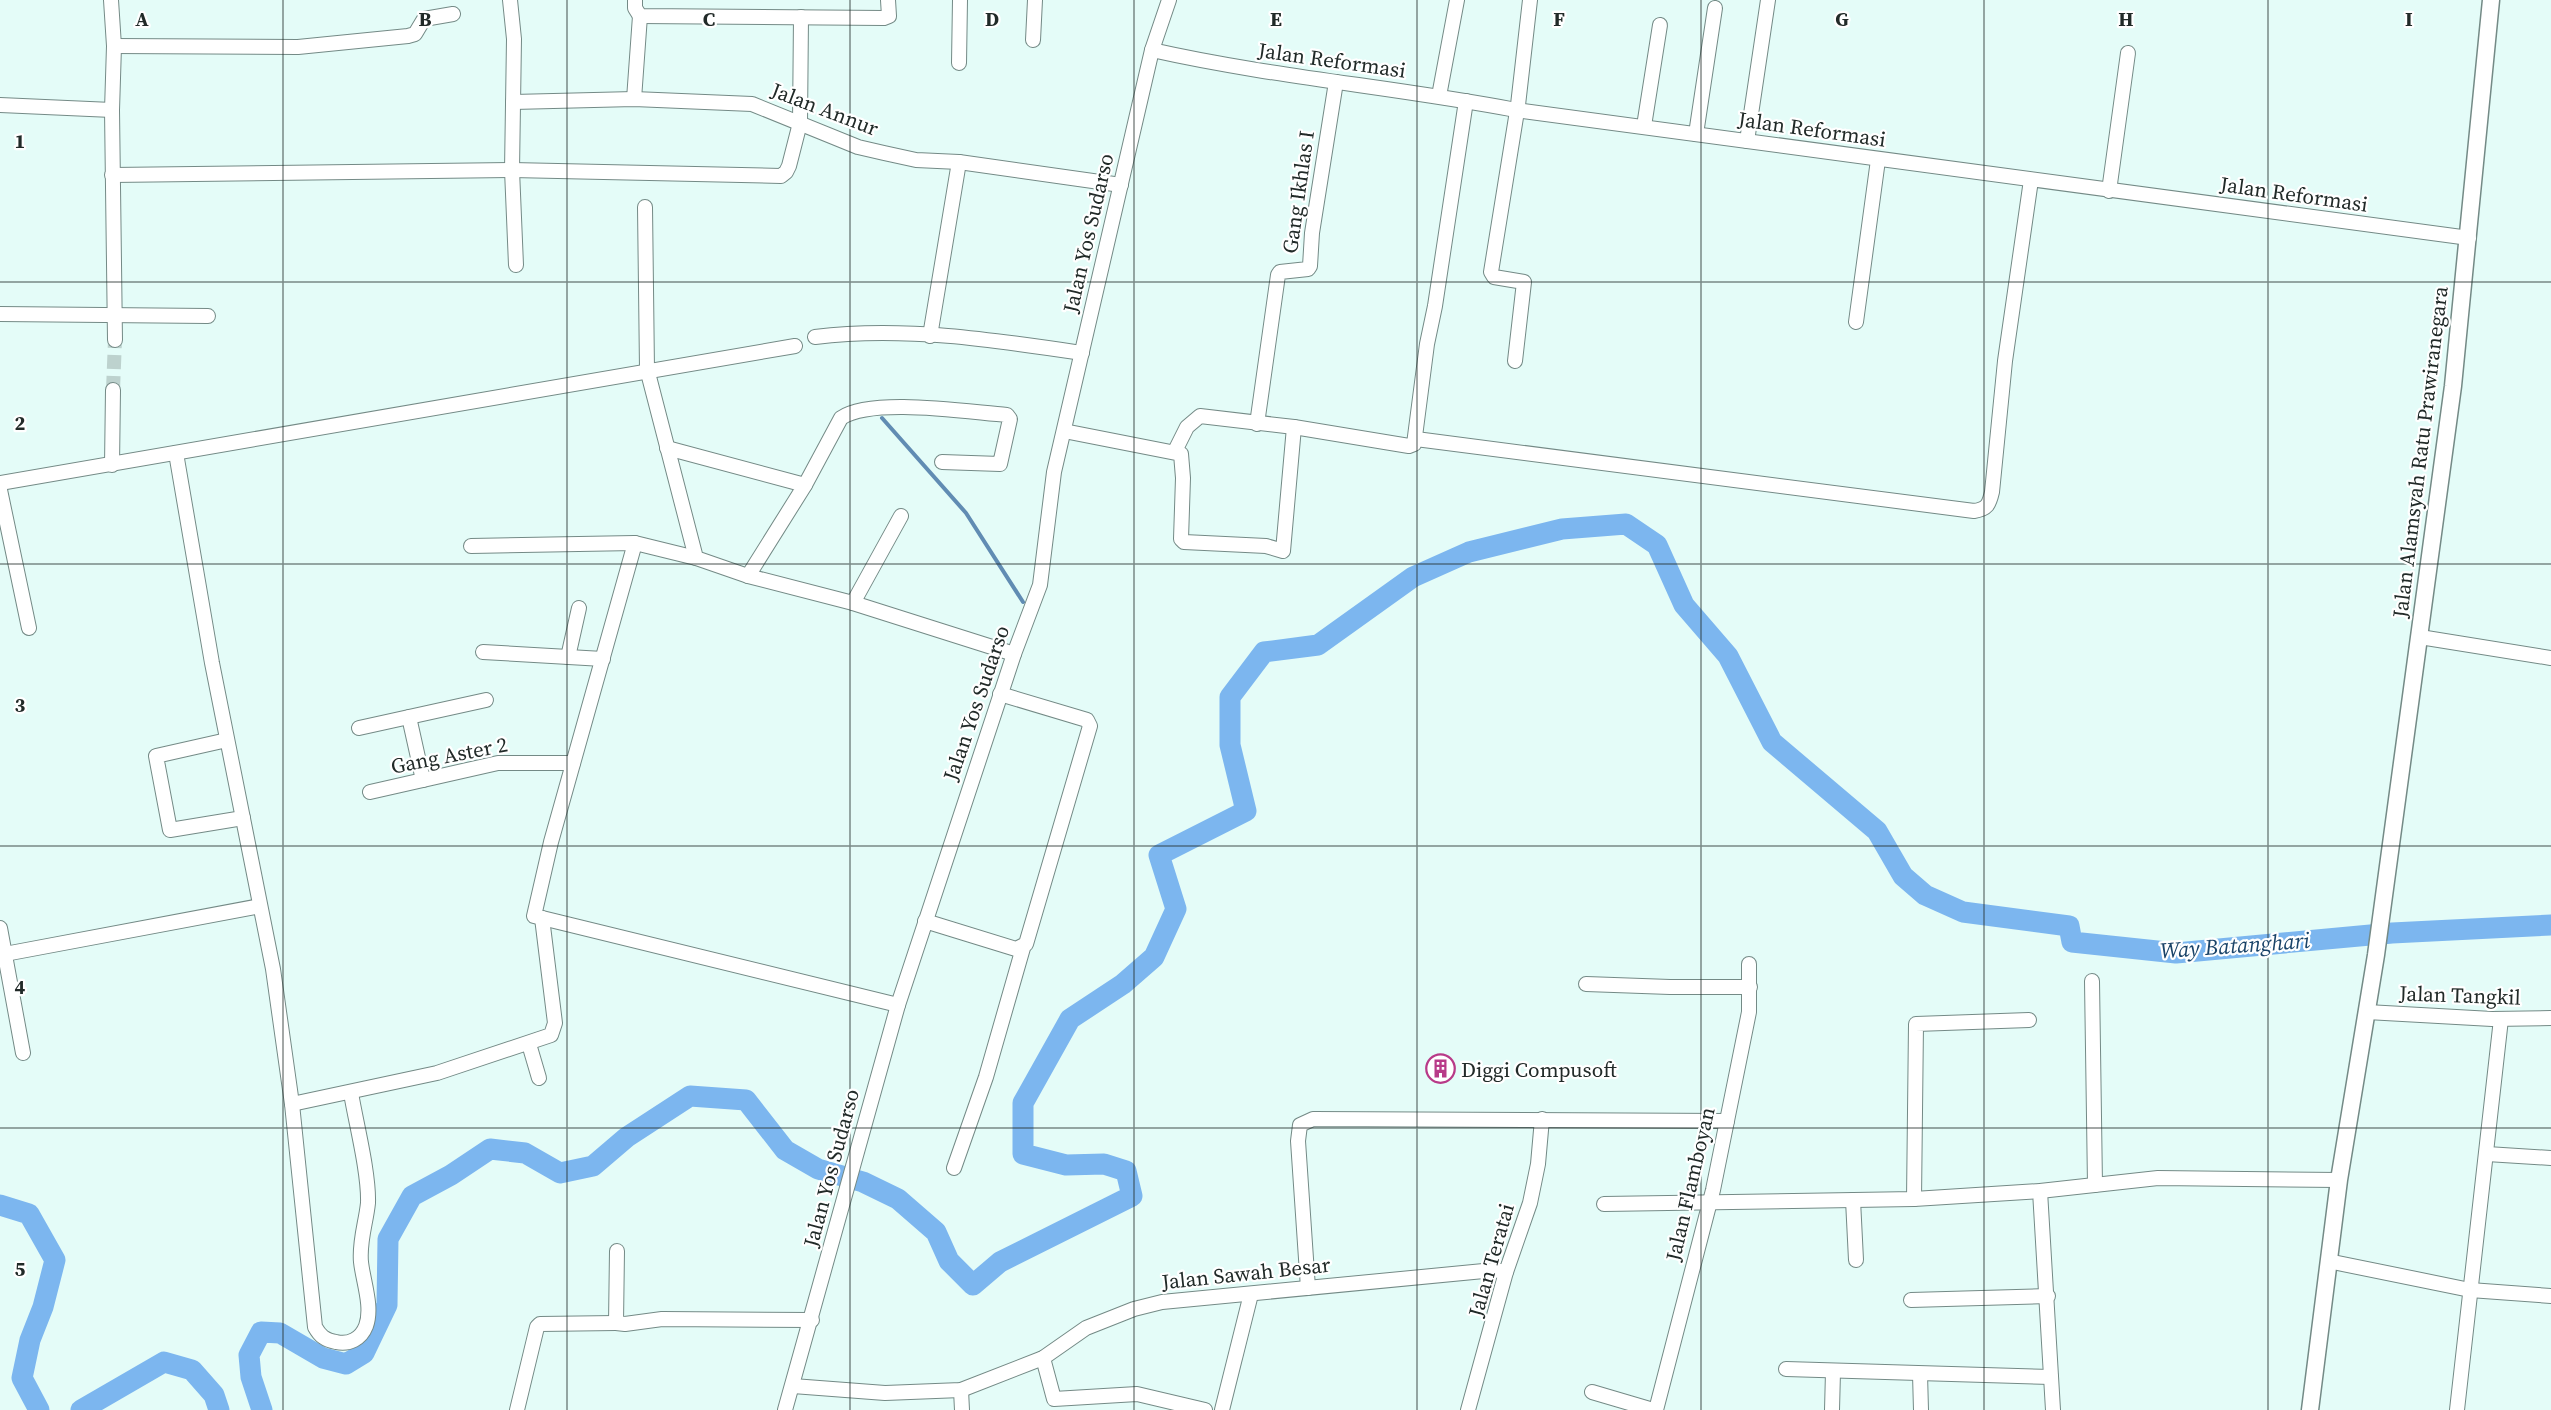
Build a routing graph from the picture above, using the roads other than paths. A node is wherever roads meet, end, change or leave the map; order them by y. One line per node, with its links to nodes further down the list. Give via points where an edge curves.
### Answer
1 (111, 0): 18 (street)
2 (510, 0): 26 (street)
3 (635, 0): 14 (street)
4 (888, 0): 15 (street, via 891,11 884,18)
5 (960, 0): 21 (street)
6 (1035, 0): 17 (street)
7 (1169, 0): 19 (street, Jalan Yos Sudarso)
8 (1457, 0): 23 (street)
9 (1530, 0): 29 (street)
10 (1768, 0): 33 (street)
11 (2491, 0): 42 (main road, Jalan Alamsyah Ratu Prawiranegara)
12 (1715, 8): 32 (street)
13 (453, 14): 18 (street, via 424,20 415,34 408,36 310,45)
14 (640, 16): 15 (street); 24 (street)
15 (801, 17): 30 (street)
16 (1660, 25): 31 (street)
17 (1033, 40)
18 (114, 46): 28 (street)
19 (1152, 50): 22 (street, Jalan Reformasi, via 1225,67); 39 (street, Jalan Yos Sudarso)
20 (2128, 53): 40 (street)
21 (959, 63)
22 (1335, 82): 23 (street, Jalan Reformasi); 56 (street, Gang Ikhlas I, via 1310,266 1278,275)
23 (1439, 96): 25 (street, Jalan Reformasi)
24 (634, 99): 26 (street, Jalan Annur); 30 (street, Jalan Annur, via 760,105)
25 (1466, 100): 29 (street, Jalan Reformasi); 59 (street)
26 (513, 102): 36 (street)
27 (0, 105): 28 (street)
28 (112, 110): 37 (street)
29 (1516, 110): 31 (street, Jalan Reformasi); 53 (street, via 1491,272 1494,277 1524,283)
30 (800, 123): 35 (street, Jalan Annur, via 858,147 916,160); 36 (street, via 789,166 781,176)
31 (1644, 126): 32 (street, Jalan Reformasi)
32 (1696, 134): 33 (street, Jalan Reformasi)
33 (1747, 141): 34 (street, Jalan Reformasi)
34 (1878, 160): 38 (street, Jalan Reformasi); 47 (street)
35 (959, 162): 39 (street, Jalan Annur); 48 (street)
36 (512, 170): 37 (street); 43 (street)
37 (112, 175): 46 (street)
38 (2031, 180): 40 (street, Jalan Reformasi); 59 (street, via 2005,361 1992,492 1983,510)
39 (1121, 185): 52 (street, Jalan Yos Sudarso)
40 (2109, 191): 42 (street, Jalan Reformasi)
41 (645, 207): 54 (street)
42 (2469, 238): 76 (main road, Jalan Alamsyah Ratu Prawiranegara)
43 (516, 265)
44 (0, 314): 46 (street)
45 (208, 316): 46 (street)
46 (116, 317): 50 (street)
47 (1856, 322)
48 (930, 336): 49 (street, via 856,332); 52 (street)
49 (815, 337)
50 (115, 340)
51 (795, 345): 54 (street)
52 (1082, 353): 58 (street, Jalan Yos Sudarso)
53 (1515, 361)
54 (647, 369): 60 (street); 62 (street)
55 (112, 390): 64 (street)
56 (1257, 424): 57 (street); 61 (street, via 1200,416 1187,427)
57 (1294, 427): 59 (street, via 1409,446); 61 (street, via 1284,551 1180,539 1183,459)
58 (1064, 431): 61 (street); 78 (street, Jalan Yos Sudarso, via 1054,472 1040,585)
59 (1416, 439)
60 (667, 448): 66 (street); 71 (street)
61 (1175, 451)
62 (176, 453): 64 (street); 86 (street)
63 (942, 462): 66 (street, via 1000,464 1010,419 1007,415 860,409 841,418)
64 (112, 465): 65 (street)
65 (0, 483)
66 (805, 485): 72 (street)
67 (0, 490): 75 (street)
68 (901, 516): 73 (street)
69 (635, 543): 70 (street); 71 (street); 81 (street)
70 (471, 546)
71 (696, 558): 72 (street)
72 (748, 576): 73 (street)
73 (853, 603): 78 (street)
74 (579, 608): 79 (street)
75 (29, 628)
76 (2420, 637): 80 (street); 102 (main road, Jalan Alamsyah Ratu Prawiranegara)
77 (483, 652): 79 (street)
78 (1014, 654): 82 (street, Jalan Yos Sudarso)
79 (568, 657): 81 (street)
80 (2551, 658)
81 (603, 659): 87 (street)
82 (1000, 694): 93 (street, Jalan Yos Sudarso); 95 (street, via 1087,720 1090,726)
83 (486, 700): 84 (street)
84 (409, 717): 85 (street); 88 (street)
85 (359, 728)
86 (227, 740): 90 (street); 90 (street, via 156,756 170,830)
87 (573, 763): 88 (street, Gang Aster 2, via 498,763); 92 (street, via 534,912 534,916)
88 (423, 780): 89 (street, Gang Aster 2)
89 (370, 792)
90 (243, 818): 91 (street)
91 (260, 906): 96 (street); 110 (street)
92 (542, 918): 101 (street); 106 (street, via 555,1023 551,1035)
93 (925, 921): 95 (street); 101 (street, Jalan Yos Sudarso)
94 (0, 928): 96 (street)
95 (1023, 948): 115 (street, via 986,1077)
96 (5, 954): 107 (street)
97 (1749, 964): 100 (street, Jalan Flamboyan)
98 (2092, 981): 117 (street)
99 (1586, 984): 100 (street)
100 (1749, 987): 112 (street, Jalan Flamboyan, via 1749,1012)
101 (898, 1005): 133 (street, Jalan Yos Sudarso)
102 (2367, 1012): 104 (street, Jalan Tangkil); 116 (main road, Jalan Alamsyah Ratu Prawiranegara)
103 (2551, 1018): 104 (street, Jalan Tangkil)
104 (2501, 1019): 113 (street)
105 (2029, 1020): 119 (street, via 1916,1024)
106 (529, 1044): 108 (street); 109 (street, via 437,1073)
107 (23, 1053)
108 (539, 1078)
109 (351, 1093): 110 (street); 110 (street, via 368,1202 361,1260 366,1326 351,1342 323,1338 315,1327)
110 (292, 1104)
111 (1542, 1119): 112 (street); 126 (street, Jalan Teratai, via 1539,1164 1530,1203); 127 (street, via 1312,1119 1300,1125)
112 (1727, 1121): 121 (street, Jalan Flamboyan)
113 (2487, 1154): 114 (street); 128 (street)
114 (2551, 1158)
115 (954, 1168)
116 (2338, 1180): 117 (street, via 2158,1178); 125 (main road, Jalan Alamsyah Ratu Prawiranegara)
117 (2095, 1185): 118 (street)
118 (2040, 1191): 119 (street); 130 (street)
119 (1914, 1198): 120 (street)
120 (1853, 1200): 121 (street); 124 (street)
121 (1708, 1202): 122 (street); 150 (street, Jalan Flamboyan)
122 (1604, 1204)
123 (617, 1251): 134 (street)
124 (1856, 1260)
125 (2328, 1261): 128 (street); 154 (main road, Jalan Alamsyah Ratu Prawiranegara)
126 (1506, 1272): 127 (street, Jalan Sawah Besar); 149 (street, Jalan Teratai)
127 (1308, 1288): 129 (street, Jalan Sawah Besar)
128 (2470, 1290): 131 (street); 155 (street)
129 (1251, 1294): 135 (street, Jalan Sawah Besar, via 1199,1296 1134,1309 1086,1328); 148 (street)
130 (2048, 1296): 132 (street); 139 (street)
131 (2551, 1296)
132 (1911, 1300)
133 (812, 1320): 134 (street, via 662,1319); 140 (street, Jalan Yos Sudarso)
134 (616, 1323): 144 (street, via 537,1327)
135 (1043, 1358): 141 (street, Jalan Sawah Besar); 143 (street)
136 (1786, 1369): 137 (street)
137 (1833, 1372): 138 (street); 151 (street)
138 (1920, 1374): 139 (street); 152 (street)
139 (2051, 1377): 153 (street)
140 (793, 1386): 141 (street, Jalan Sawah Besar, via 885,1393); 145 (street, Jalan Yos Sudarso)
141 (961, 1390): 146 (street)
142 (1592, 1392): 150 (street)
143 (1054, 1405): 147 (street, via 1137,1394)
144 (517, 1410)
145 (785, 1410)
146 (962, 1410)
147 (1204, 1410)
148 (1222, 1410)
149 (1468, 1410)
150 (1654, 1410)
151 (1832, 1410)
152 (1921, 1410)
153 (2053, 1410)
154 (2310, 1410)
155 (2457, 1410)

